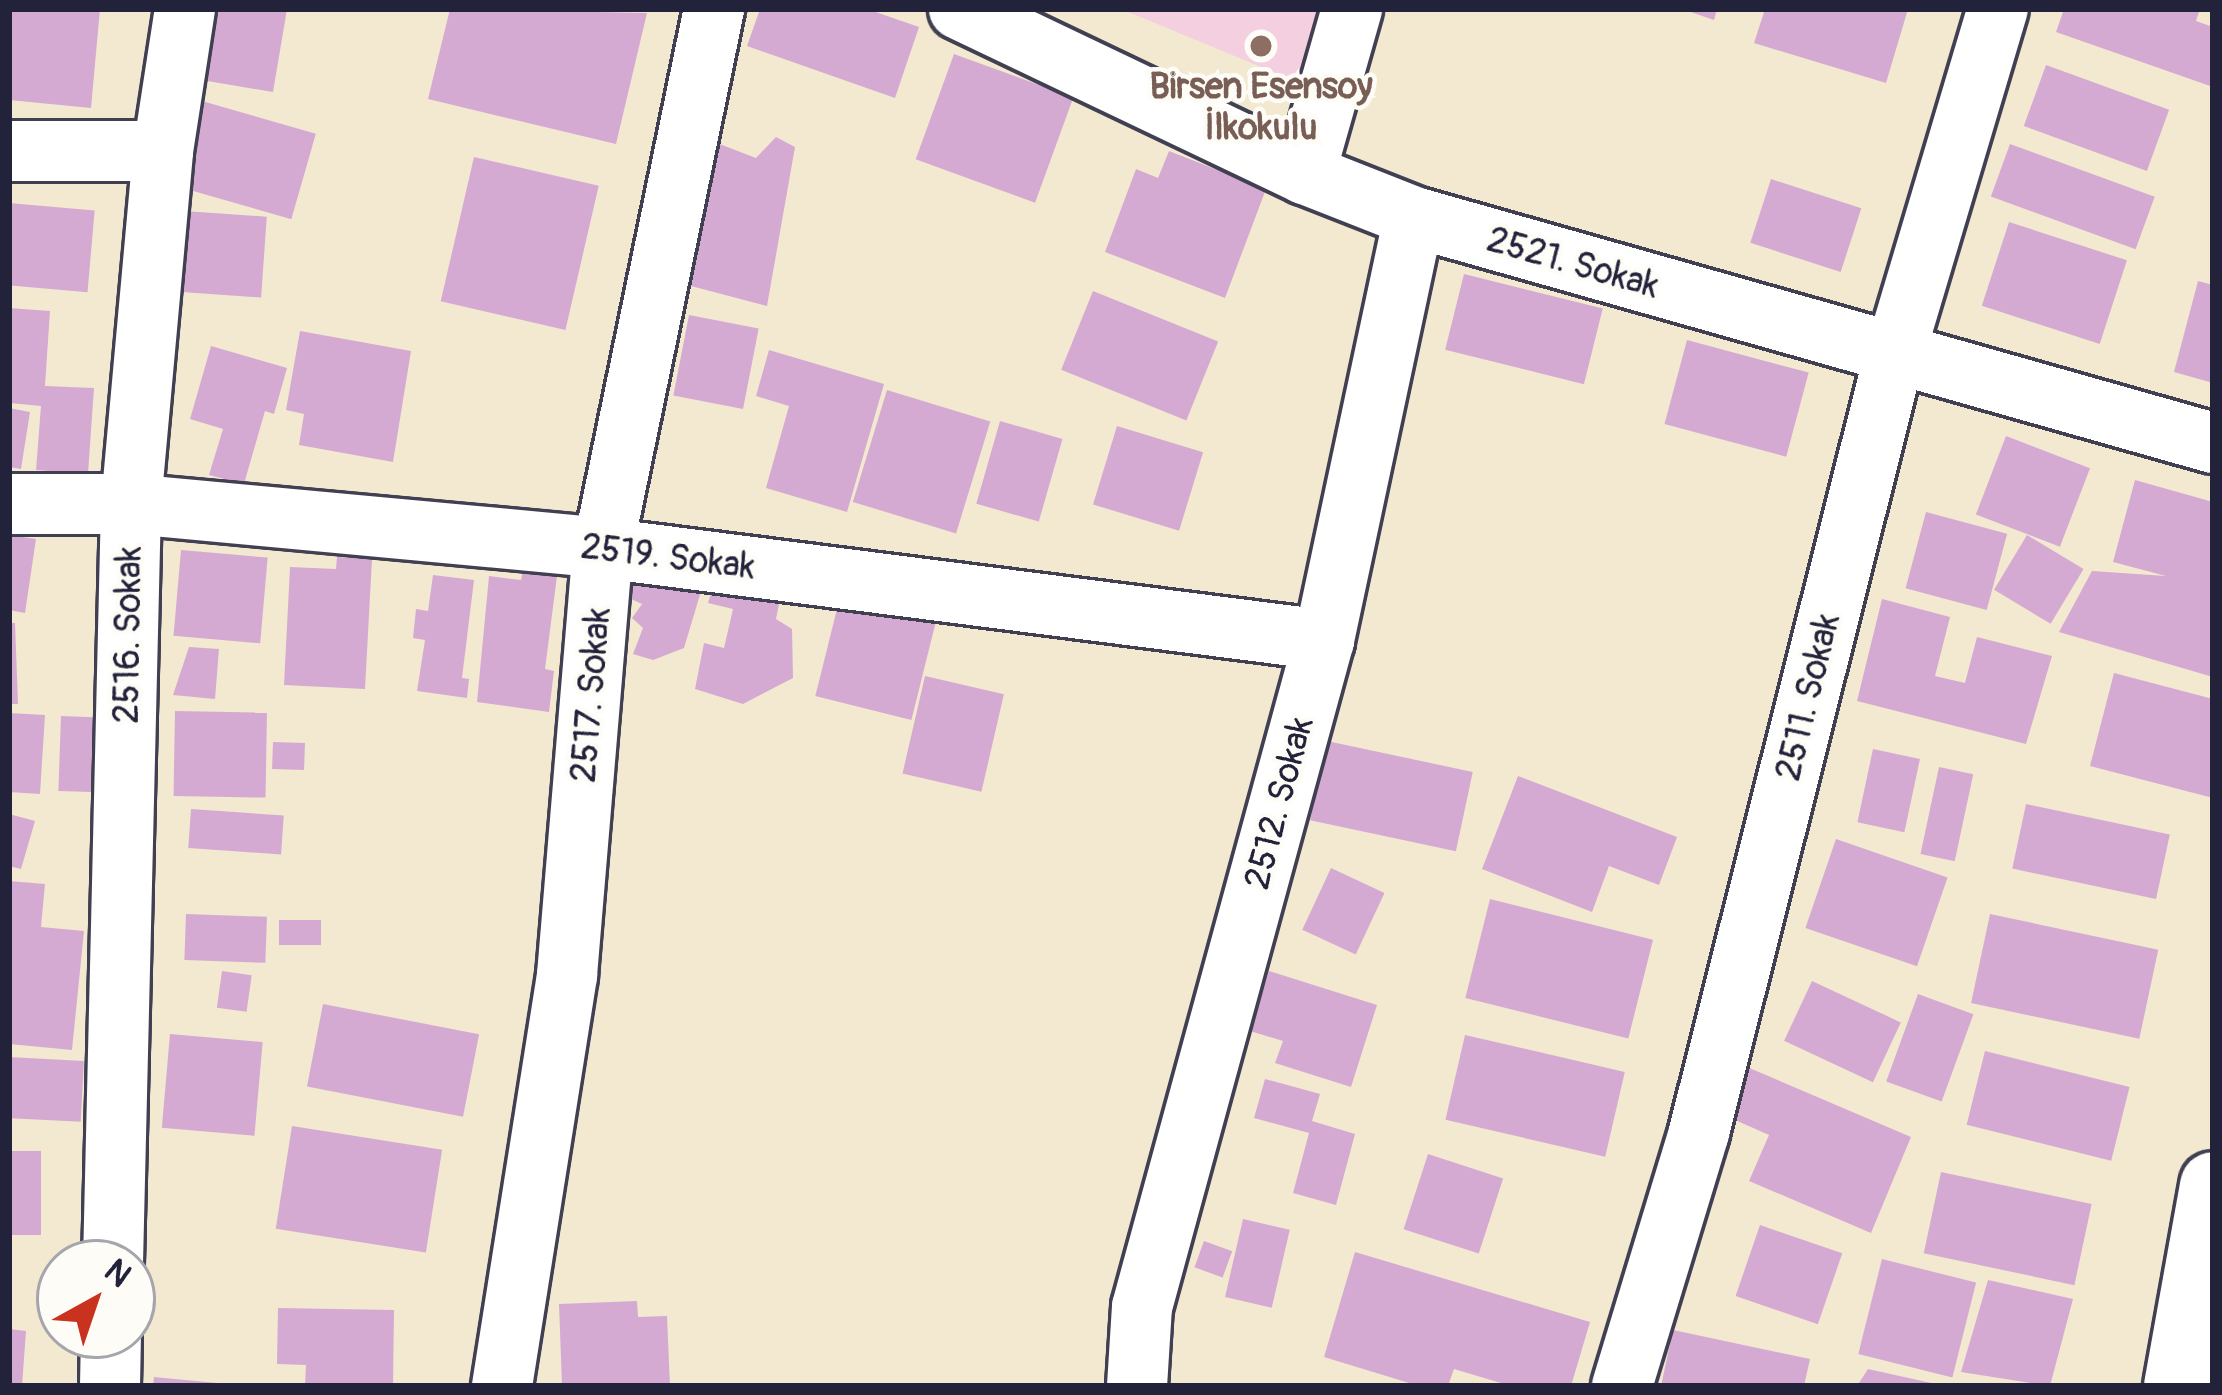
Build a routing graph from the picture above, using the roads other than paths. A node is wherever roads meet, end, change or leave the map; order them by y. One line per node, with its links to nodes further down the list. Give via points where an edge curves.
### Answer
1 (185, 9): 7 (street, 2516. Sokak)
2 (714, 9): 14 (street, 2517. Sokak)
3 (959, 9): 8 (street, 2521. Sokak)
4 (1352, 9): 8 (street)
5 (1997, 9): 10 (street, 2511. Sokak)
6 (9, 151): 7 (street)
7 (163, 151): 13 (street, 2516. Sokak)
8 (1305, 174): 9 (street, 2521. Sokak)
9 (1414, 217): 10 (street, 2521. Sokak); 15 (street, 2512. Sokak)
10 (1894, 357): 11 (street, 2521. Sokak); 20 (street, 2511. Sokak, via 1699,1132)
11 (2213, 443)
12 (9, 504): 13 (street, 2519. Sokak)
13 (131, 505): 14 (street, 2519. Sokak); 17 (street, 2516. Sokak)
14 (603, 548): 15 (street, 2519. Sokak); 18 (street, 2517. Sokak, via 568,975)
15 (1324, 640): 19 (street, 2512. Sokak, via 1142,1307)
16 (2213, 1185): 21 (street)
17 (113, 1239)
18 (502, 1386)
19 (1137, 1386)
20 (1622, 1386)
21 (2177, 1386)

